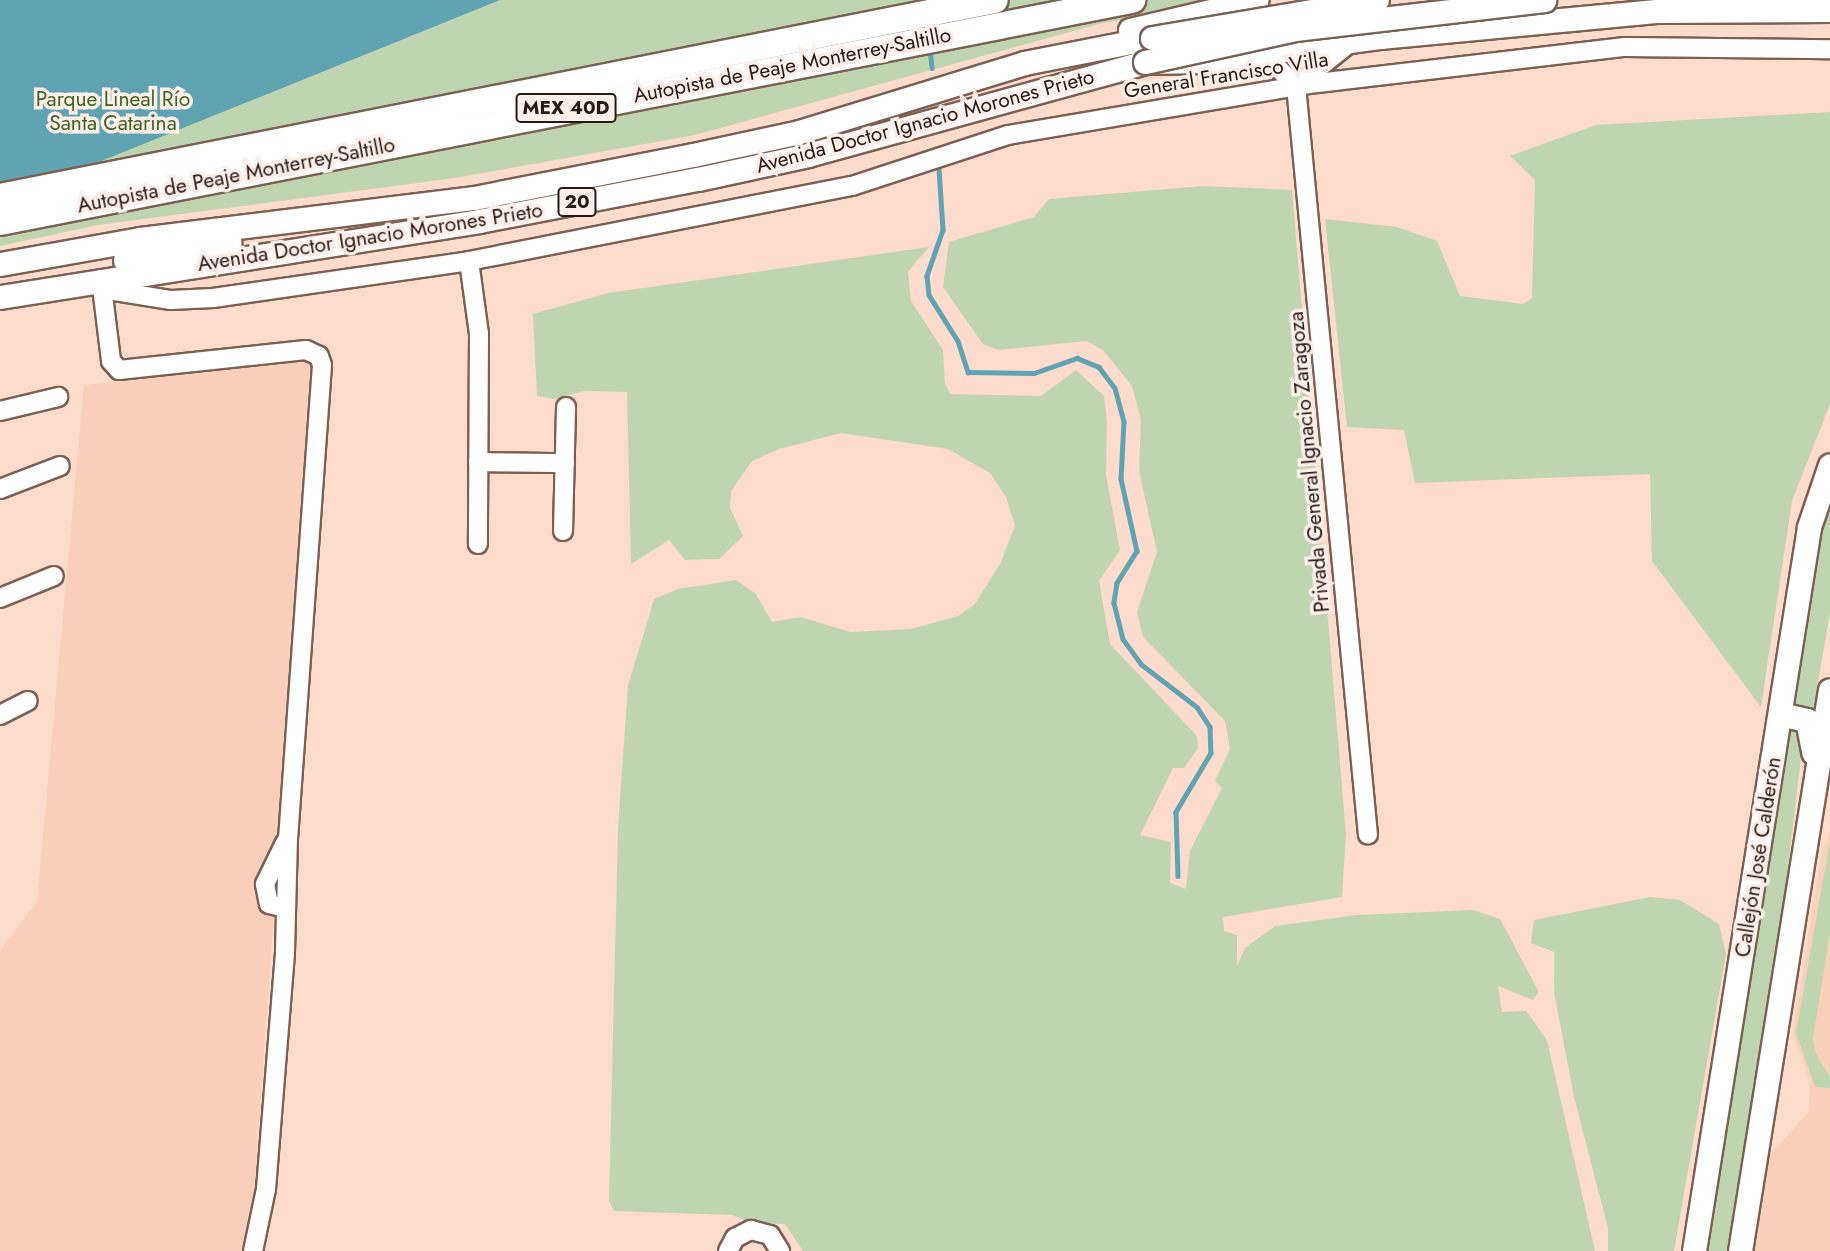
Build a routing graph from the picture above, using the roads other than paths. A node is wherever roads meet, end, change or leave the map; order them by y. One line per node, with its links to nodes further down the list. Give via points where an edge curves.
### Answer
1 (995, 0): 16 (highway, Autopista de Peaje Monterrey-Saltillo / MEX 40D)
2 (1132, 0): 17 (highway, Autopista de Peaje Monterrey-Saltillo / MEX 40D)
3 (1257, 0): 14 (main road, Avenida Doctor Ignacio Morones Prieto / 20, via 1109,36)
4 (1375, 0): 9 (main road); 14 (main road, Avenida Doctor Ignacio Morones Prieto / 20, bridge)
5 (1544, 0): 13 (main road, Avenida Doctor Ignacio Morones Prieto / 20, bridge, via 1295,29)
6 (1818, 0): 8 (street)
7 (1654, 6): 8 (main road, Avenida Doctor Ignacio Morones Prieto / 20); 9 (main road, Avenida Doctor Ignacio Morones Prieto / 20)
8 (1830, 10)
9 (1380, 37): 10 (main road, Avenida Doctor Ignacio Morones Prieto / 20)
10 (1352, 41): 12 (main road, Avenida Doctor Ignacio Morones Prieto / 20); 15 (street)
11 (1830, 49): 15 (street, General Francisco Villa, via 1613,48)
12 (1261, 51): 13 (main road, Avenida Doctor Ignacio Morones Prieto / 20, via 1203,61); 15 (street)
13 (1145, 62): 21 (main road, Avenida Doctor Ignacio Morones Prieto / 20, via 808,155 698,179)
14 (1024, 63): 18 (main road, Avenida Doctor Ignacio Morones Prieto / 20, via 799,132 693,155 474,198)
15 (1296, 86): 19 (street, General Francisco Villa, via 1008,135 852,186); 40 (street, Privada General Ignacio Zaragoza)
16 (0, 197)
17 (0, 222)
18 (266, 223): 20 (main road, Avenida Doctor Ignacio Morones Prieto / 20); 21 (main road, via 244,237 222,243 111,262)
19 (469, 261): 21 (street, General Francisco Villa, via 213,298 171,300); 26 (street, via 479,334)
20 (0, 264)
21 (102, 284): 22 (main road, Avenida Doctor Ignacio Morones Prieto / 20); 42 (street, via 111,361 119,370 306,350 315,352 321,362 266,1189)
22 (0, 297)
23 (58, 397): 25 (street)
24 (566, 408): 27 (street)
25 (0, 411)
26 (478, 462): 27 (street); 32 (street)
27 (565, 463): 31 (street)
28 (1830, 465): 38 (main road, Callejón José Calderón, via 1809,527)
29 (60, 466): 30 (street)
30 (0, 489)
31 (563, 531)
32 (478, 544)
33 (54, 576): 34 (street)
34 (0, 598)
35 (1830, 690): 39 (main road)
36 (28, 701): 37 (street)
37 (0, 715)
38 (1780, 715): 39 (main road, via 1804,718 1811,726); 44 (main road, Callejón José Calderón)
39 (1815, 787): 45 (main road)
40 (1368, 835)
41 (723, 1249): 43 (street, via 751,1230 769,1235)
42 (253, 1251)
43 (780, 1251)
44 (1694, 1251)
45 (1740, 1251)

